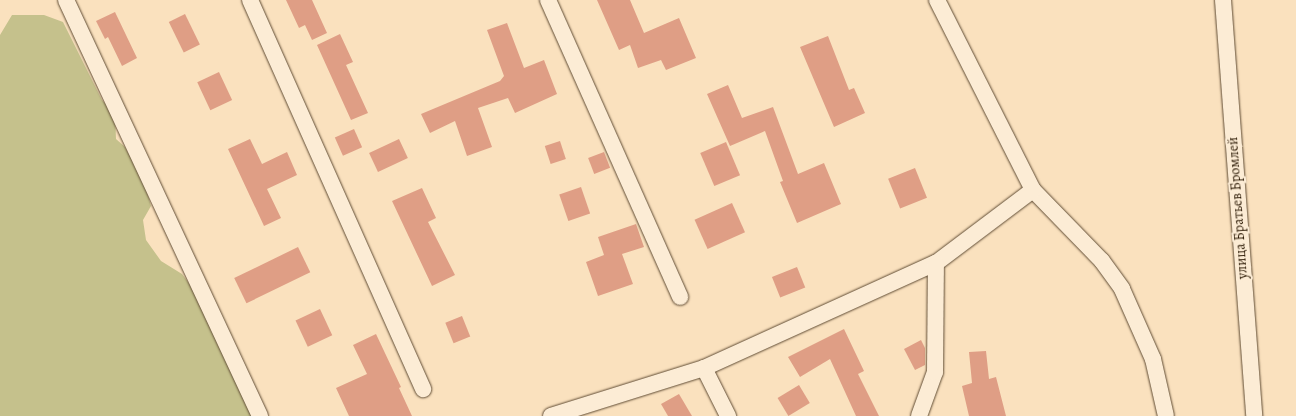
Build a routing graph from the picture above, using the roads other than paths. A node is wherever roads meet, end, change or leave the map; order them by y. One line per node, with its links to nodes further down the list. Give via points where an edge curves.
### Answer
1 (66, 0): 11 (street)
2 (250, 0): 10 (street)
3 (548, 0): 8 (street)
4 (937, 0): 6 (street)
5 (1223, 0): 16 (street, улица Братьев Бромлей)
6 (1033, 190): 7 (street); 15 (street, via 1102,261 1122,289 1139,321 1153,359)
7 (936, 263): 9 (street); 14 (street, via 934,372)
8 (680, 297)
9 (704, 368): 12 (street); 13 (street)
10 (423, 389)
11 (260, 416)
12 (551, 416)
13 (728, 416)
14 (920, 416)
15 (1166, 416)
16 (1254, 416)

